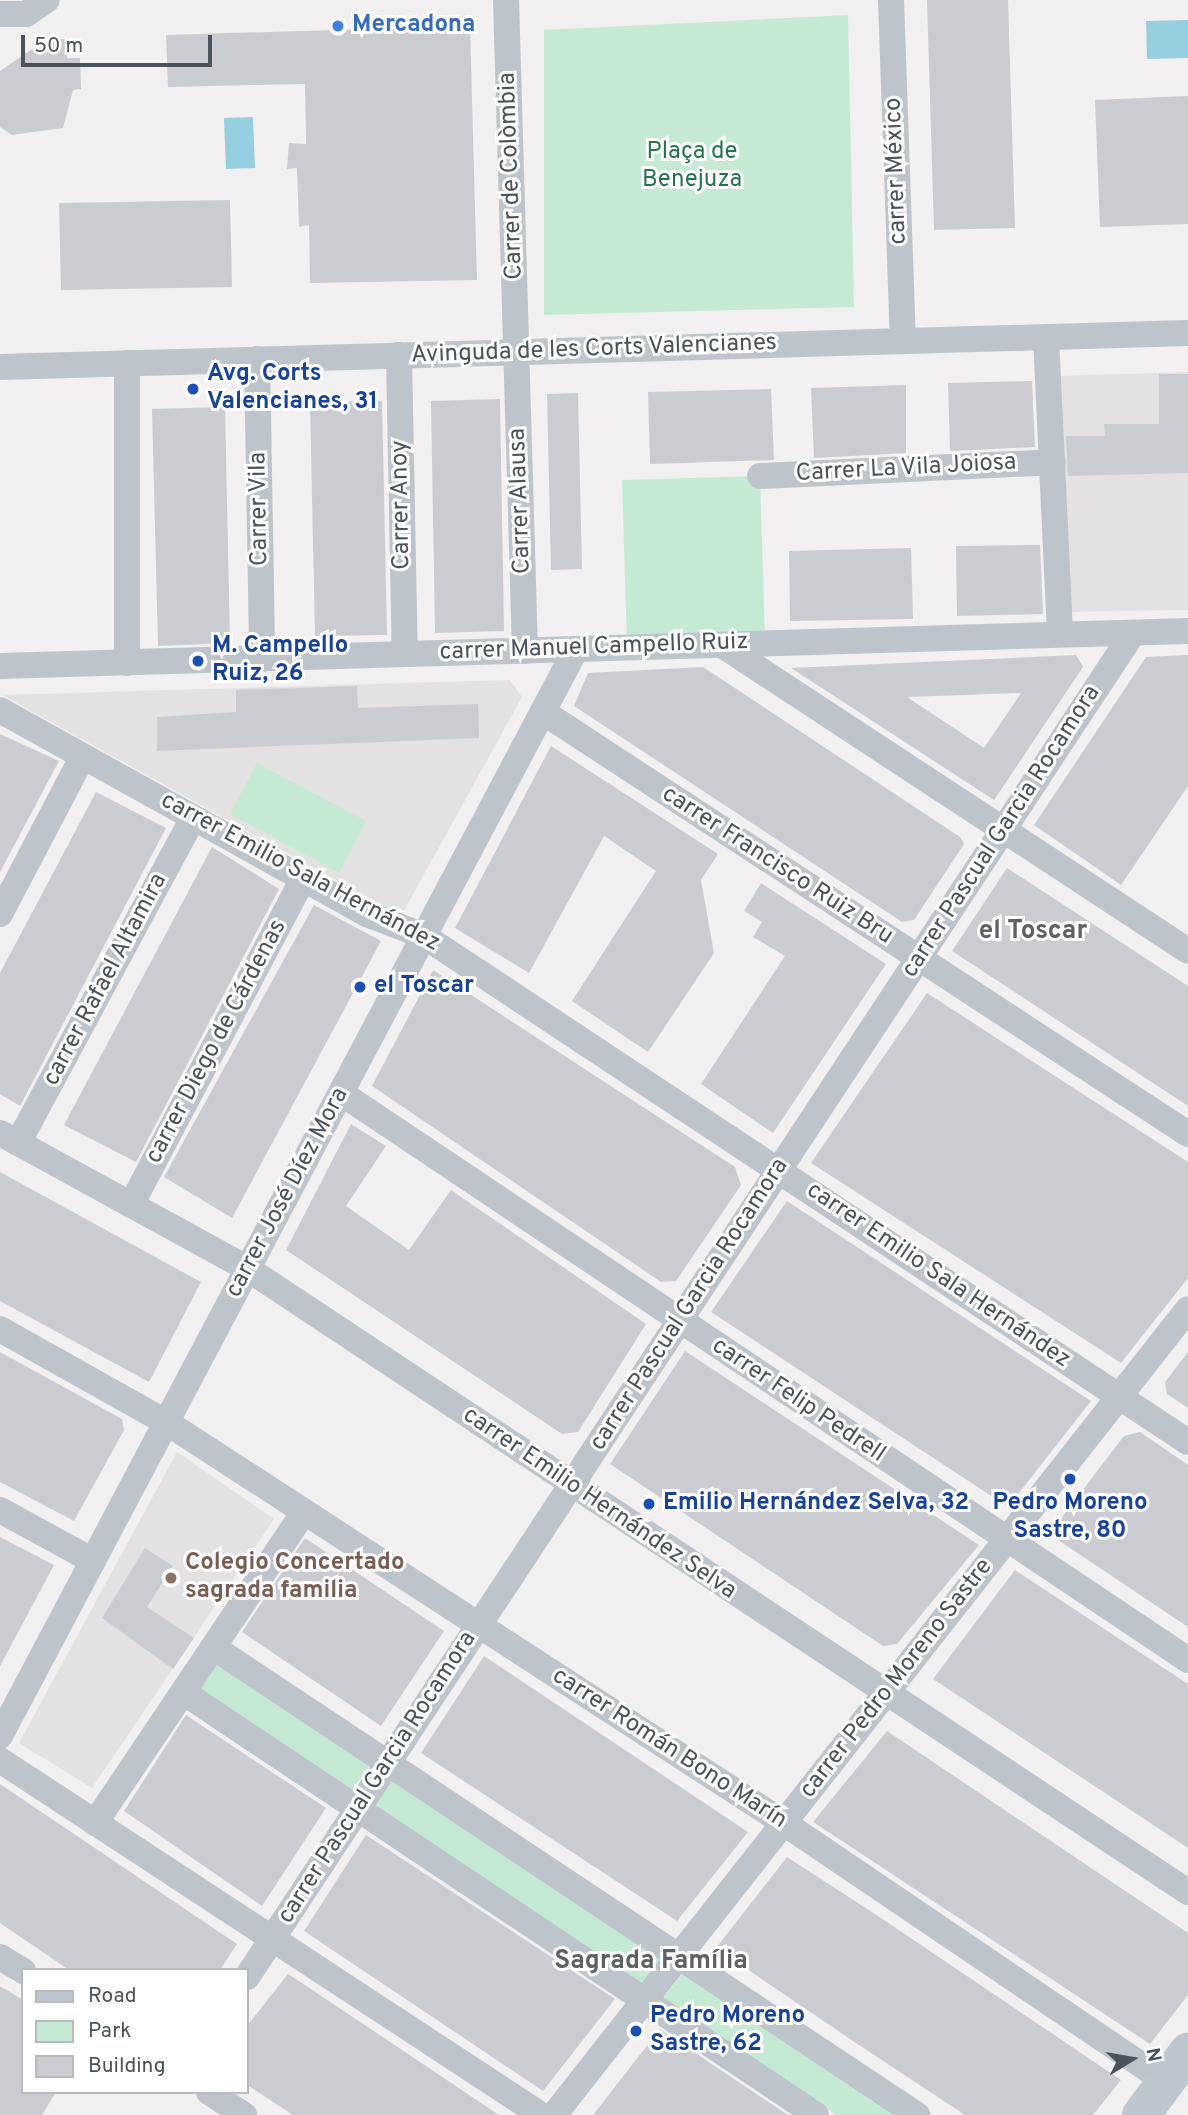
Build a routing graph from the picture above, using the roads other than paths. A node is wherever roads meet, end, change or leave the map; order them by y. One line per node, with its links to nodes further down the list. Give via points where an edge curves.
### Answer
1 (47, 0): 4 (street, via 26,14)
2 (506, 0): 8 (street, Carrer de Colòmbia)
3 (891, 0): 7 (street, carrer México)
4 (0, 14)
5 (1188, 333): 6 (street, Avinguda de les Corts Valencianes)
6 (1046, 337): 7 (street, Avinguda de les Corts Valencianes); 13 (street, Carrer La Vila Joiosa)
7 (903, 341): 8 (street, Avinguda de les Corts Valencianes)
8 (517, 352): 9 (street, Avinguda de les Corts Valencianes); 20 (street, Carrer Alausa)
9 (399, 355): 10 (street, Avinguda de les Corts Valencianes); 21 (street, Carrer Anoy)
10 (257, 359): 11 (street, Avinguda de les Corts Valencianes); 22 (street, Carrer Vila)
11 (127, 363): 12 (street, Avinguda de les Corts Valencianes); 23 (street)
12 (0, 367)
13 (1053, 462): 14 (street, Carrer La Vila Joiosa); 16 (street, Carrer La Vila Joiosa)
14 (760, 476)
15 (1188, 631): 17 (street, carrer Manuel Campello Ruiz)
16 (1060, 633): 17 (street, carrer Manuel Campello Ruiz); 18 (street, carrer Manuel Campello Ruiz)
17 (1133, 633): 29 (street, carrer Pascual Garcia Rocamora)
18 (722, 645): 19 (street, carrer Manuel Campello Ruiz); 29 (street)
19 (576, 649): 20 (street, carrer Manuel Campello Ruiz); 26 (street, carrer José Díez Mora)
20 (526, 651): 21 (street, carrer Manuel Campello Ruiz)
21 (405, 654): 22 (street, carrer Manuel Campello Ruiz)
22 (262, 659): 23 (street, carrer Manuel Campello Ruiz)
23 (127, 663): 24 (street, carrer Manuel Campello Ruiz)
24 (0, 666)
25 (0, 710): 27 (street, carrer Emilio Sala Hernández)
26 (543, 712): 32 (street, carrer José Díez Mora); 34 (street, carrer Francisco Ruiz Bru)
27 (83, 756): 28 (street, carrer Emilio Sala Hernández); 31 (street)
28 (194, 818): 30 (street, carrer Emilio Sala Hernández); 37 (street, carrer Rafael Altamira)
29 (1003, 830): 33 (street); 34 (street, carrer Pascual Garcia Rocamora)
30 (303, 878): 32 (street, carrer Emilio Sala Hernández, via 367,914); 39 (street, carrer Diego de Cárdenas)
31 (0, 914)
32 (424, 936): 35 (street, carrer José Díez Mora); 38 (street, carrer Emilio Sala Hernández)
33 (1188, 951)
34 (919, 958): 36 (street, carrer Francisco Ruiz Bru); 38 (street, carrer Pascual Garcia Rocamora)
35 (341, 1093): 40 (street, carrer José Díez Mora); 42 (street, carrer Felip Pedrell)
36 (1188, 1134)
37 (9, 1138): 39 (street, carrer Emilio Hernández Selva)
38 (778, 1170): 42 (street, carrer Pascual Garcia Rocamora); 44 (street, carrer Emilio Sala Hernández)
39 (131, 1205): 40 (street, carrer Emilio Hernández Selva)
40 (248, 1269): 45 (street, carrer José Díez Mora); 47 (street, carrer Emilio Hernández Selva)
41 (1188, 1309): 44 (street, carrer Pedro Moreno Sastre)
42 (679, 1321): 47 (street, carrer Pascual Garcia Rocamora); 50 (street, carrer Felip Pedrell)
43 (0, 1329): 45 (street, carrer Román Bono Marín)
44 (1119, 1396): 46 (street, carrer Emilio Sala Hernández); 50 (street, carrer Pedro Moreno Sastre)
45 (166, 1422): 49 (street, carrer Román Bono Marín); 51 (street, carrer José Díez Mora)
46 (1188, 1441)
47 (570, 1486): 52 (street, carrer Pascual Garcia Rocamora); 56 (street, carrer Emilio Hernández Selva)
48 (0, 1510): 51 (street)
49 (304, 1512): 52 (street, carrer Román Bono Marín); 53 (street)
50 (1006, 1541): 54 (street, carrer Felip Pedrell); 56 (street, carrer Pedro Moreno Sastre)
51 (93, 1561): 57 (street, carrer José Díez Mora)
52 (478, 1626): 59 (street, carrer Pascual Garcia Rocamora); 62 (street, carrer Román Bono Marín)
53 (216, 1649): 55 (street); 59 (street)
54 (1188, 1660)
55 (183, 1692): 60 (street); 61 (street)
56 (886, 1693): 62 (street, carrer Pedro Moreno Sastre); 63 (street, carrer Emilio Hernández Selva)
57 (0, 1736)
58 (0, 1760): 61 (street)
59 (391, 1764): 60 (street, carrer Pascual Garcia Rocamora); 66 (street)
60 (356, 1812): 64 (street, carrer Pascual Garcia Rocamora); 69 (street)
61 (95, 1823): 64 (street)
62 (784, 1823): 66 (street, carrer Pedro Moreno Sastre); 70 (street, carrer Román Bono Marín)
63 (1188, 1892)
64 (272, 1939): 68 (street, carrer Pascual Garcia Rocamora); 73 (street)
65 (0, 1956): 67 (street)
66 (682, 1958): 69 (street, carrer Pedro Moreno Sastre); 76 (street)
67 (21, 1970)
68 (248, 1975)
69 (642, 1999): 74 (street, carrer Pedro Moreno Sastre); 75 (street)
70 (1178, 2067): 77 (main road)
71 (212, 2094): 72 (street)
72 (244, 2115)
73 (541, 2115)
74 (554, 2115)
75 (816, 2115)
76 (917, 2115)
77 (1141, 2115)

